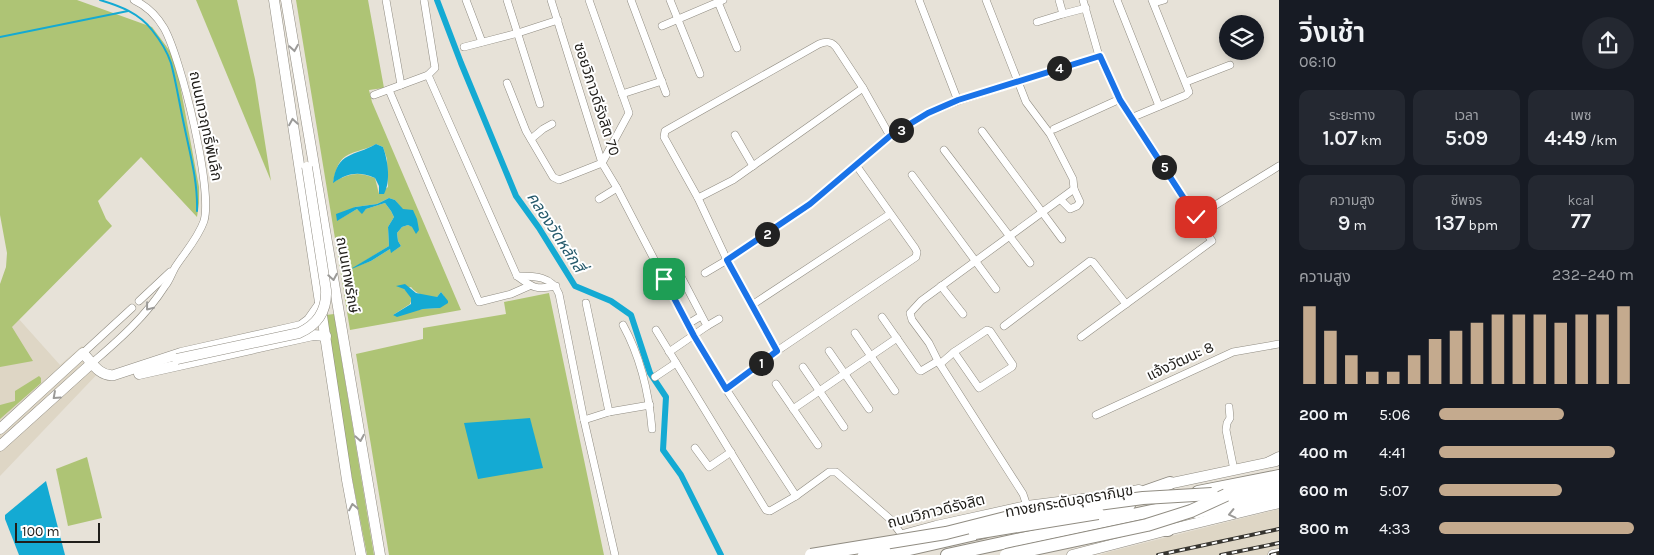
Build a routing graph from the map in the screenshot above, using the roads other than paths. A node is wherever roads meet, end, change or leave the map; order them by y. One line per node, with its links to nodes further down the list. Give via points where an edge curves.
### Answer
1 (134, 0): 76 (street, ถนนเทวฤทธิ์พันลึก, via 152,12 164,29 176,57 198,142 205,196 204,219 196,238)
2 (274, 0): 84 (main road, ถนนเทพรักษ์, one-way to 2)
3 (286, 0): 48 (main road, ถนนเทพรักษ์, one-way to 48)
4 (386, 0): 38 (street)
5 (424, 0): 33 (street, via 435,65)
6 (466, 0): 27 (street)
7 (507, 0): 26 (street)
8 (551, 0): 23 (street, ซอยวิภาวดีรังสิต 70)
9 (589, 0): 42 (street)
10 (631, 0): 34 (street)
11 (670, 0): 22 (street)
12 (919, 0): 44 (street)
13 (986, 0): 35 (street)
14 (1059, 0): 21 (street)
15 (1083, 0): 20 (street)
16 (1117, 0): 47 (street)
17 (1164, 0): 19 (street)
18 (716, 2): 22 (street); 29 (street)
19 (1153, 2): 36 (street)
20 (1086, 8): 21 (street); 30 (street)
21 (1063, 14): 24 (street)
22 (678, 19): 25 (street); 32 (street)
23 (558, 20): 26 (street); 57 (street, ซอยวิภาวดีรังสิต 70)
24 (1037, 22)
25 (662, 26)
26 (518, 33): 27 (street); 46 (street)
27 (482, 42): 28 (street)
28 (464, 48)
29 (737, 48)
30 (1100, 56): 35 (street); 45 (street)
31 (1230, 65): 36 (street)
32 (700, 74)
33 (428, 75): 38 (street); 78 (street)
34 (662, 81): 41 (street); 42 (street)
35 (1019, 81): 44 (street); 63 (street, via 1026,102 1050,134 1071,174)
36 (1186, 82): 47 (street, via 1188,95)
37 (507, 83): 55 (street)
38 (401, 85): 40 (street)
39 (863, 88): 54 (street); 59 (street); 65 (street, via 836,47 831,42 823,42 665,131 664,137)
40 (389, 90): 43 (street); 79 (street, via 479,302)
41 (666, 93)
42 (622, 94): 57 (street, via 629,113)
43 (374, 95)
44 (958, 100): 54 (street, via 928,113)
45 (1120, 100): 49 (street); 51 (street)
46 (540, 104)
47 (1159, 106): 49 (street)
48 (305, 111): 117 (main road, bridge, via 303,140 326,290 320,317 299,333 177,360); 158 (main road, ถนนเทพรักษ์, one-way to 158)
49 (1132, 118): 69 (street)
50 (552, 124): 55 (street)
51 (1054, 129)
52 (982, 131): 67 (street)
53 (735, 135): 59 (street)
54 (890, 136): 58 (street)
55 (531, 139): 57 (street, via 553,177 559,180)
56 (944, 150): 70 (street)
57 (602, 163): 62 (street, ซอยวิภาวดีรังสิต 70)
58 (856, 165): 68 (street); 72 (street, via 810,204)
59 (753, 166): 65 (street, via 734,180)
60 (1279, 166): 69 (street)
61 (912, 176): 73 (street)
62 (618, 188): 64 (street); 93 (street, ซอยวิภาวดีรังสิต 70)
63 (1074, 189): 66 (street); 66 (street, via 1080,202 1077,206 1070,209)
64 (599, 198)
65 (698, 198): 72 (street)
66 (1061, 200): 67 (street)
67 (1042, 213): 70 (street); 71 (street)
68 (890, 214): 87 (street); 107 (street, via 915,248 916,257)
69 (1196, 217): 86 (street, via 1212,241)
70 (1010, 237): 73 (street); 75 (street)
71 (1062, 239)
72 (727, 260): 77 (street); 87 (street)
73 (975, 262): 81 (street); 82 (street)
74 (674, 263): 90 (street)
75 (1030, 263)
76 (176, 267): 83 (street, ถนนเทวฤทธิ์พันลึก); 114 (street, ถนนเทวฤทธิ์พันลึก, one-way to 114, via 134,326)
77 (705, 273)
78 (518, 276): 79 (street); 80 (street, via 542,278)
79 (529, 286): 80 (street)
80 (556, 286): 129 (street)
81 (941, 286): 89 (street); 113 (street, via 910,312)
82 (996, 289)
83 (139, 302)
84 (321, 303): 95 (main road, via 309,320); 100 (main road, ถนนเทพรักษ์)
85 (586, 303): 127 (street)
86 (1126, 304): 97 (street, via 1090,261); 103 (street)
87 (752, 305): 107 (street)
88 (132, 308): 110 (street)
89 (963, 314)
90 (701, 316): 93 (street); 96 (street)
91 (882, 316): 104 (street)
92 (719, 319): 96 (street)
93 (688, 324): 101 (street, ซอยวิภาวดีรังสิต 70)
94 (623, 325): 123 (street)
95 (300, 326): 102 (main road, via 308,330); 114 (main road, via 181,353 109,376)
96 (707, 326): 101 (street)
97 (1004, 326)
98 (656, 330): 108 (street)
99 (856, 334): 111 (street)
100 (326, 336): 102 (main road); 157 (main road, ถนนเทพรักษ์, one-way to 100, via 347,480)
101 (694, 336): 108 (street); 120 (street, ซอยวิภาวดีรังสิต 70)
102 (306, 337): 117 (main road)
103 (1082, 337)
104 (897, 338): 111 (street); 113 (street, via 921,371)
105 (1279, 344): 128 (street, แจ้งวัฒนะ 8, via 1233,352)
106 (829, 350): 116 (street)
107 (777, 351): 120 (street)
108 (668, 352): 112 (street)
109 (954, 352): 109 (street, via 979,388 1013,365 987,330); 113 (street)
110 (83, 353): 114 (main road); 131 (main road)
111 (871, 356): 116 (street); 122 (street)
112 (676, 363): 118 (street); 136 (street)
113 (939, 363): 147 (street, via 1024,494)
114 (89, 366): 117 (main road, via 104,379); 134 (main road, ถนนเทวฤทธิ์พันลึก, one-way to 134)
115 (803, 367): 121 (street)
116 (845, 374): 121 (street); 126 (street)
117 (129, 376)
118 (655, 377)
119 (776, 384): 125 (street)
120 (726, 389): 145 (street, ซอยวิภาวดีรังสิต 70)
121 (820, 391): 125 (street); 130 (street)
122 (895, 391)
123 (650, 405): 127 (street); 132 (street)
124 (1230, 407): 138 (street, via 1226,430)
125 (794, 409): 133 (street)
126 (869, 409)
127 (609, 412): 129 (street)
128 (1096, 415)
129 (584, 420): 159 (street)
130 (844, 426)
131 (0, 428)
132 (652, 429)
133 (818, 444)
134 (0, 446)
135 (695, 448): 136 (street, via 709,467)
136 (731, 452): 145 (street, via 766,510 770,511)
137 (1276, 460): 138 (main road, ถนนวิภาวดีรังสิต)
138 (1234, 470): 140 (main road, ถนนวิภาวดีรังสิต)
139 (1279, 478): 142 (highway, ทางยกระดับอุตราภิมุข); 149 (highway, ถนนวิภาวดีรังสิต)
140 (1170, 483): 147 (main road, ถนนวิภาวดีรังสิต, via 1114,495); 149 (highway)
141 (1279, 486): 143 (highway, ทางยกระดับอุตราภิมุข)
142 (1212, 494): 160 (highway, bridge, via 1143,498 1017,515 946,533); 162 (highway, ทางยกระดับอุตราภิมุข, bridge, via 906,545)
143 (1226, 495): 164 (highway, ทางยกระดับอุตราภิมุข, bridge); 166 (highway, bridge, via 1148,525)
144 (1279, 495): 151 (highway)
145 (796, 496): 154 (street, via 834,471 890,518)
146 (1279, 503): 150 (main road, one-way to 150)
147 (1027, 506): 148 (main road, ถนนวิภาวดีรังสิต)
148 (993, 513): 153 (highway); 154 (main road, ถนนวิภาวดีรังสิต)
149 (1081, 515): 153 (highway, ถนนวิภาวดีรังสิต)
150 (1168, 530): 152 (highway); 155 (main road)
151 (1102, 531): 152 (highway); 165 (highway)
152 (1139, 531): 167 (highway)
153 (967, 535): 163 (highway, ถนนวิภาวดีรังสิต)
154 (902, 536): 161 (main road, ถนนวิภาวดีรังสิต)
155 (1088, 552): 168 (main road)
156 (1279, 554): 169 (main road)
157 (362, 555)
158 (380, 555)
159 (615, 555)
160 (810, 555)
161 (837, 555)
162 (864, 555)
163 (883, 555)
164 (947, 555)
165 (981, 555)
166 (1006, 555)
167 (1031, 555)
168 (1072, 555)
169 (1272, 555)

